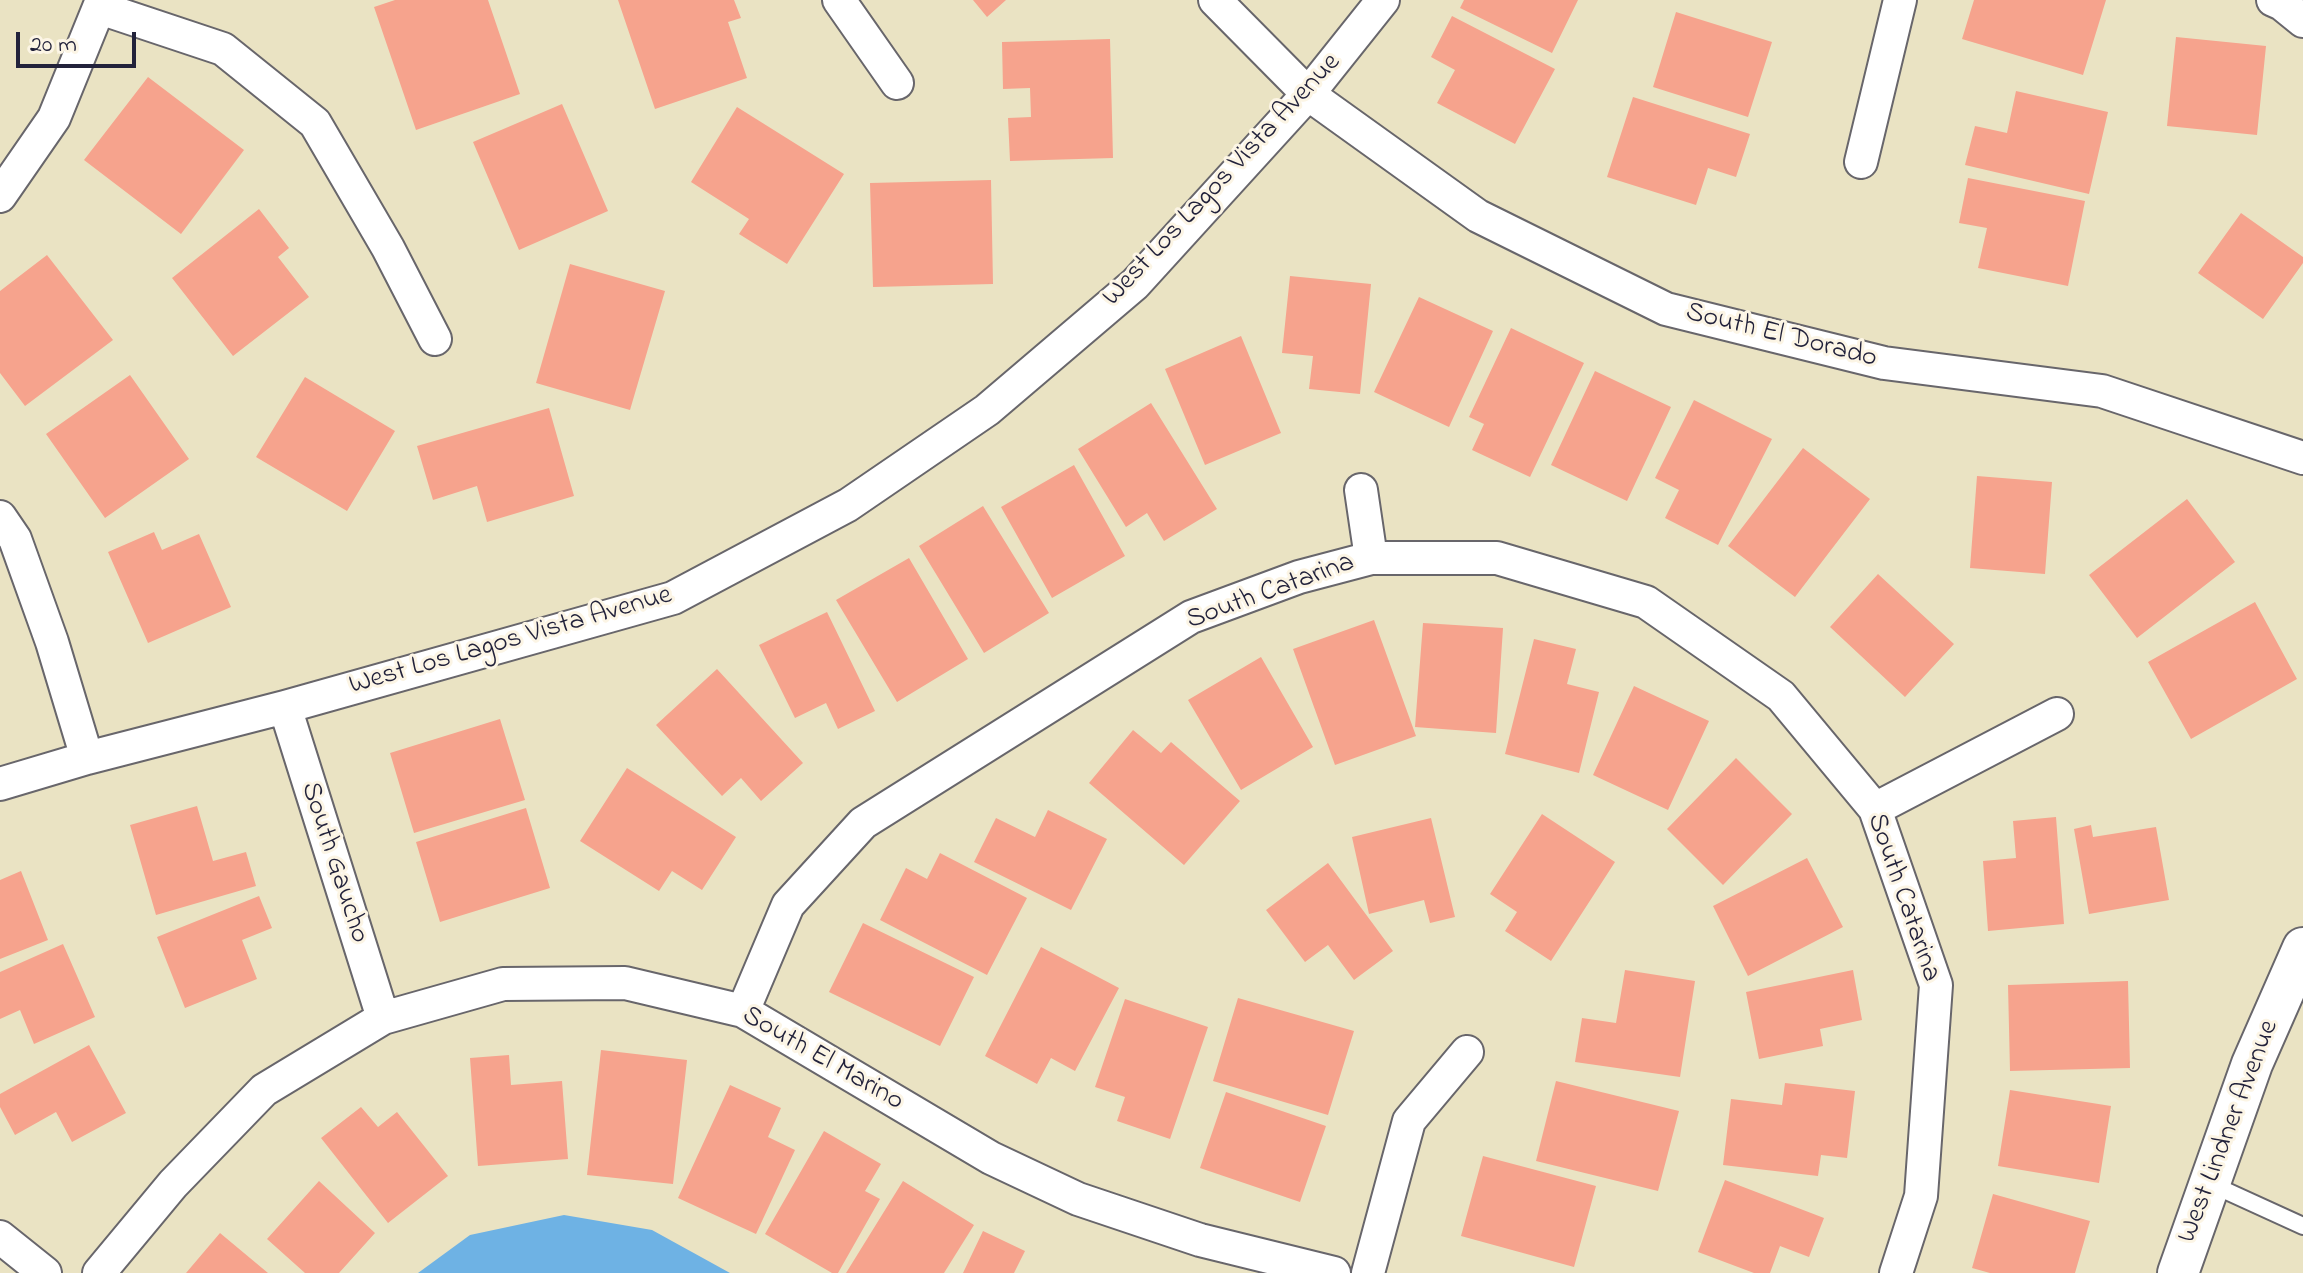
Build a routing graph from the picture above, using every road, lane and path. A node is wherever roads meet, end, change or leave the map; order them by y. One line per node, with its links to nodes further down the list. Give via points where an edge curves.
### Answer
1 (839, 0): 8 (street)
2 (1215, 0): 9 (street, South El Dorado)
3 (1383, 0): 9 (street, West Los Lagos Vista Avenue)
4 (1900, 0): 10 (street)
5 (2273, 0): 7 (street)
6 (101, 4): 11 (street, via 54,118); 12 (street, via 223,49 315,123)
7 (2303, 21)
8 (897, 83)
9 (1308, 94): 13 (street, South El Dorado, via 1478,216 1666,309 1884,363 2102,391); 17 (street, West Los Lagos Vista Avenue, via 1135,284 987,410 848,505 673,598)
10 (1861, 162)
11 (0, 196)
12 (435, 339)
13 (2303, 458)
14 (1361, 490): 16 (street)
15 (0, 517): 19 (street, via 15,539 47,627)
16 (1371, 558): 21 (street, South Catarina, via 1497,558 1646,602 1781,696); 23 (street, South Catarina, via 1299,577 1191,617 863,823 788,905)
17 (285, 707): 19 (street, West Los Lagos Vista Avenue); 24 (street, South Gaucho)
18 (2057, 714): 21 (street)
19 (87, 758): 20 (street, West Los Lagos Vista Avenue)
20 (0, 784)
21 (1875, 809): 33 (street, South Catarina, via 1936,985 1921,1196)
22 (2303, 948): 26 (street, West Lindner Avenue, via 2252,1064)
23 (743, 1011): 24 (street, South El Marino, via 625,983 503,984); 31 (street, South El Marino, via 991,1158 1078,1199 1200,1240)
24 (383, 1018): 30 (street, South El Marino, via 264,1090 173,1184)
25 (1467, 1052): 32 (street, via 1409,1121)
26 (2209, 1184): 27 (lane); 34 (street, West Lindner Avenue)
27 (2303, 1226)
28 (0, 1237): 29 (street)
29 (45, 1273)
30 (99, 1273)
31 (1334, 1273)
32 (1368, 1273)
33 (1896, 1273)
34 (2178, 1273)

